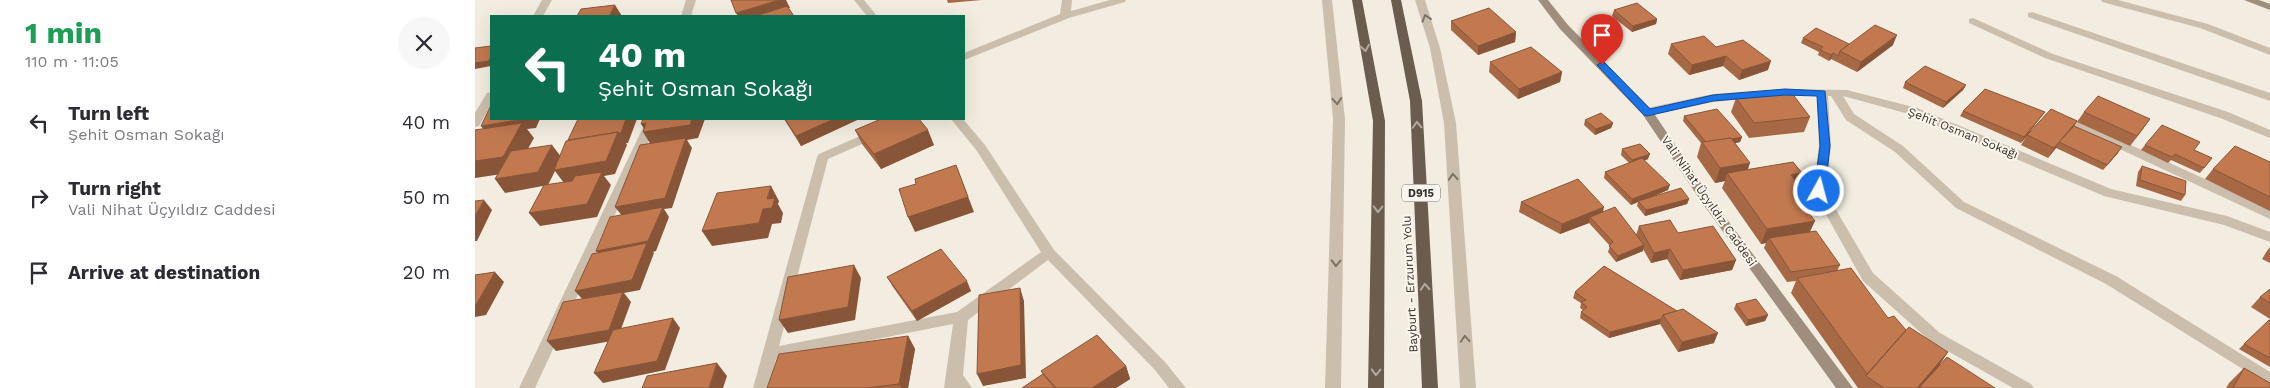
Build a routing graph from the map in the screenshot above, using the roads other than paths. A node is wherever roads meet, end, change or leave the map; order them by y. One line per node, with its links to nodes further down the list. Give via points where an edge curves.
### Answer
1 (547, 0): 14 (street)
2 (691, 0): 15 (street)
3 (859, 0): 16 (street)
4 (1067, 0): 18 (street)
5 (1121, 0): 18 (street)
6 (1327, 0): 42 (street, one-way to 42, via 1339,119)
7 (1357, 0): 43 (highway, one-way to 43, via 1379,122)
8 (1396, 0): 44 (highway, Bayburt - Erzurum Yolu / D915, one-way to 8, via 1416,101)
9 (1420, 0): 45 (street, one-way to 9, via 1450,123 1435,48)
10 (1543, 0): 25 (main road, Vali Nihat Üçyıldız Caddesi)
11 (2106, 0): 20 (street, via 2204,26)
12 (2249, 0): 13 (main road)
13 (2270, 7)
14 (539, 15)
15 (686, 15)
16 (871, 15)
17 (2032, 15): 24 (street)
18 (1065, 16): 21 (street)
19 (1973, 21): 31 (street, via 2049,56)
20 (2270, 52)
21 (965, 56)
22 (1828, 93): 25 (street, Şehit Osman Sokağı, via 1785,92 1713,98); 33 (street, Şehit Osman Sokağı, via 1847,93 1913,111 2108,193 2227,221); 37 (street, via 1849,117 1899,149 1960,205 2111,280); 47 (street, via 1819,191 1868,277 1935,337)
23 (490, 97): 30 (street)
24 (2270, 97)
25 (1647, 112): 46 (main road, Vali Nihat Üçyıldız Caddesi, via 1707,201)
26 (653, 120): 39 (street)
27 (906, 120): 36 (street, via 823,157)
28 (958, 120): 34 (street, via 981,148)
29 (2069, 121): 32 (street)
30 (475, 123)
31 (2270, 134)
32 (2270, 214)
33 (2270, 237)
34 (1049, 253): 35 (street); 41 (street)
35 (961, 317): 36 (street); 38 (street)
36 (770, 354): 40 (street)
37 (2270, 380)
38 (957, 384)
39 (527, 388)
40 (761, 388)
41 (1178, 388)
42 (1333, 388)
43 (1376, 388)
44 (1430, 388)
45 (1468, 388)
46 (1845, 388)
47 (2026, 388)

